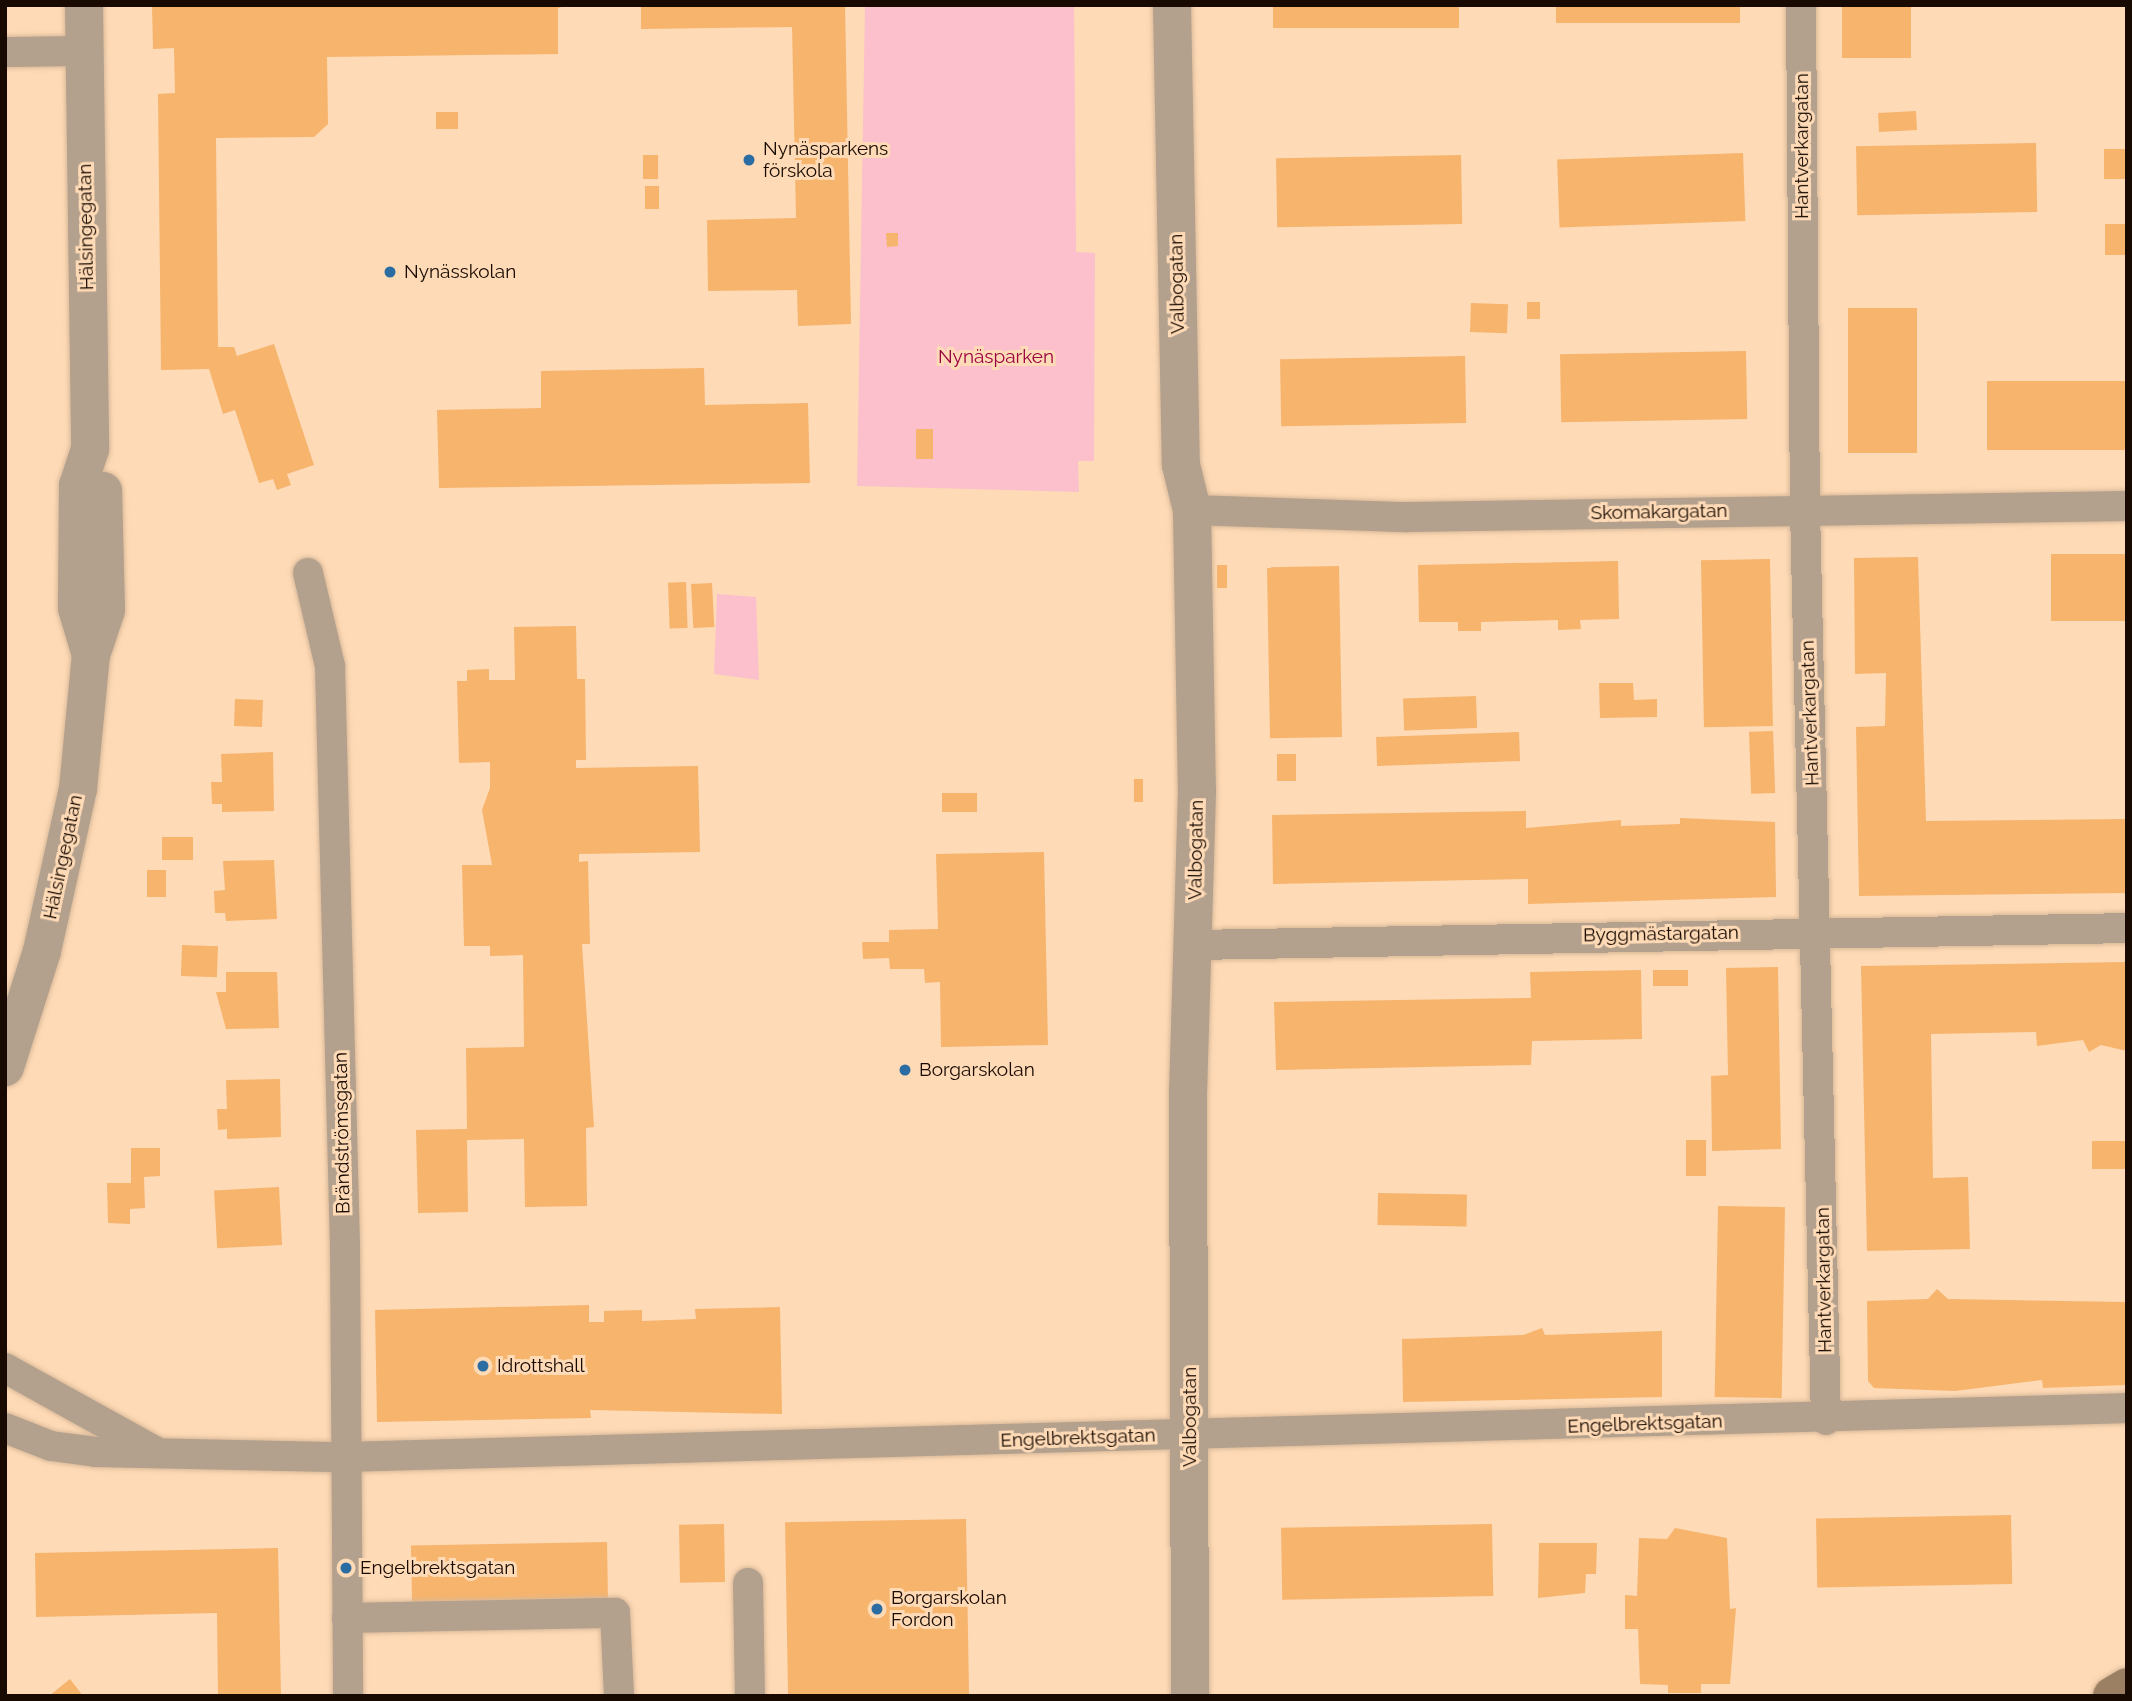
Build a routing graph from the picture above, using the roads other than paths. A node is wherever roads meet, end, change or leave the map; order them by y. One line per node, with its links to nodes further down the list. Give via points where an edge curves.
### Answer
1 (84, 5): 4 (street, Hälsingegatan)
2 (1172, 5): 8 (street, Valbogatan, via 1181,465)
3 (1801, 5): 7 (street, Hantverkargatan)
4 (83, 51): 5 (street); 13 (street, Hälsingegatan, via 90,449 78,485 77,608 91,656 66,852)
5 (5, 52)
6 (2127, 506): 7 (street, Skomakargatan)
7 (1805, 509): 8 (street, Skomakargatan, via 1408,517); 11 (street, Hantverkargatan)
8 (1192, 510): 12 (street, Valbogatan)
9 (309, 573): 20 (street, Brändströmsgatan, via 330,666 345,1247)
10 (2127, 928): 11 (street, Byggmästargatan)
11 (1818, 933): 12 (street, Byggmästargatan); 16 (street, Hantverkargatan)
12 (1195, 945): 17 (street, Valbogatan, via 1188,1091)
13 (7, 1060)
14 (5, 1368): 19 (street, Engelbrektsgatan)
15 (2127, 1408): 16 (street, Engelbrektsgatan)
16 (1826, 1420): 17 (street, Engelbrektsgatan)
17 (1191, 1435): 20 (street, Engelbrektsgatan); 27 (street, Valbogatan)
18 (8, 1438): 19 (street, Engelbrektsgatan, via 84,1450)
19 (155, 1451): 20 (street, Engelbrektsgatan)
20 (343, 1457): 22 (street, Brändströmsgatan)
21 (748, 1583): 26 (street)
22 (346, 1618): 24 (street, Brändströmsgatan); 25 (street, via 615,1613)
23 (2127, 1687): 28 (main road)
24 (348, 1696)
25 (619, 1696)
26 (750, 1696)
27 (1190, 1696)
28 (2112, 1696)

